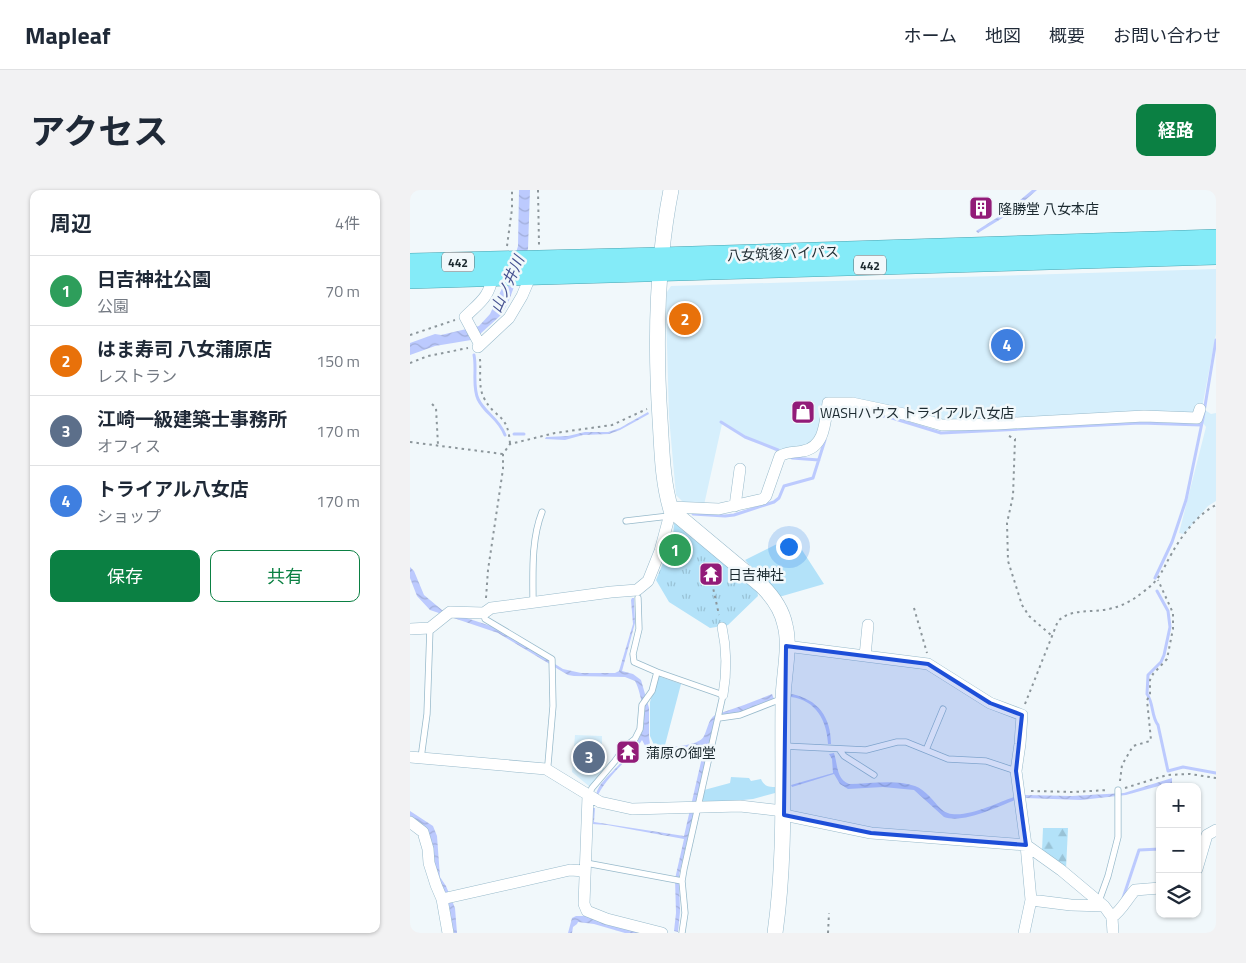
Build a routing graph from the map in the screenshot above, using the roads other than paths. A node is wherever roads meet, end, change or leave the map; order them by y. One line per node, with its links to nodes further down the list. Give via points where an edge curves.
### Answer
1 (671, 190): 5 (street)
2 (1216, 239): 5 (highway, 八女筑後バイパス / 442)
3 (1216, 255): 5 (highway, 八女筑後バイパス / 442)
4 (410, 263): 7 (highway, 八女筑後バイパス / 442)
5 (660, 264): 6 (highway, 八女筑後バイパス / 442); 12 (street, via 656,337 659,406)
6 (531, 267): 7 (highway, 八女筑後バイパス / 442); 7 (street, via 522,296 509,318 479,344 465,319 487,295)
7 (500, 268): 8 (highway, 八女筑後バイパス / 442)
8 (410, 279)
9 (1200, 409): 11 (street, via 1197,418 1144,416 942,425 852,403 828,403 818,444 812,449 780,456 766,496)
10 (740, 469): 11 (street)
11 (735, 506): 12 (street)
12 (671, 511): 14 (lane); 15 (street, via 648,582); 22 (street, via 772,596 785,625)
13 (542, 512): 16 (lane, via 533,557)
14 (626, 521)
15 (637, 593): 16 (street, via 612,592); 24 (lane, via 639,629 634,662)
16 (533, 602): 17 (street, via 491,608)
17 (484, 613): 20 (street, via 447,614); 33 (lane, via 485,619 552,661 553,706)
18 (868, 625): 23 (street)
19 (722, 627): 25 (street, via 727,674)
20 (430, 628): 21 (street); 32 (lane, via 427,714)
21 (410, 629)
22 (786, 646): 23 (street); 26 (street)
23 (865, 656): 34 (street, via 930,665 990,703 1022,714)
24 (657, 672): 25 (lane); 37 (lane, via 652,691 642,705 640,729 635,739)
25 (723, 695): 28 (lane)
26 (783, 696): 28 (lane, via 740,715); 29 (street)
27 (943, 709): 31 (lane)
28 (719, 715): 38 (lane)
29 (782, 746): 30 (lane); 39 (street)
30 (837, 748): 31 (lane, via 866,750 906,742); 35 (lane)
31 (926, 750): 34 (lane, via 948,759 986,761)
32 (415, 758): 33 (street)
33 (546, 769): 37 (street)
34 (1016, 771): 43 (street)
35 (874, 775)
36 (1118, 793): 49 (lane, via 1118,837)
37 (588, 796): 38 (street, via 632,809); 44 (street)
38 (696, 808): 39 (street, via 740,806); 45 (lane)
39 (783, 813): 43 (street, via 871,833); 54 (street, via 782,874)
40 (410, 822): 47 (street, via 423,832 436,885)
41 (1216, 830): 42 (street)
42 (1202, 836)
43 (1026, 845): 48 (street); 49 (street)
44 (585, 867): 45 (lane); 47 (street); 52 (street, via 584,904 587,911)
45 (682, 881): 53 (lane, via 685,913)
46 (1156, 888): 50 (street, via 1135,890)
47 (447, 897): 51 (street)
48 (1031, 900): 49 (street); 55 (street)
49 (1102, 904): 50 (street)
50 (1112, 917): 56 (street)
51 (448, 933)
52 (662, 933)
53 (682, 933)
54 (775, 933)
55 (1024, 933)
56 (1113, 933)

